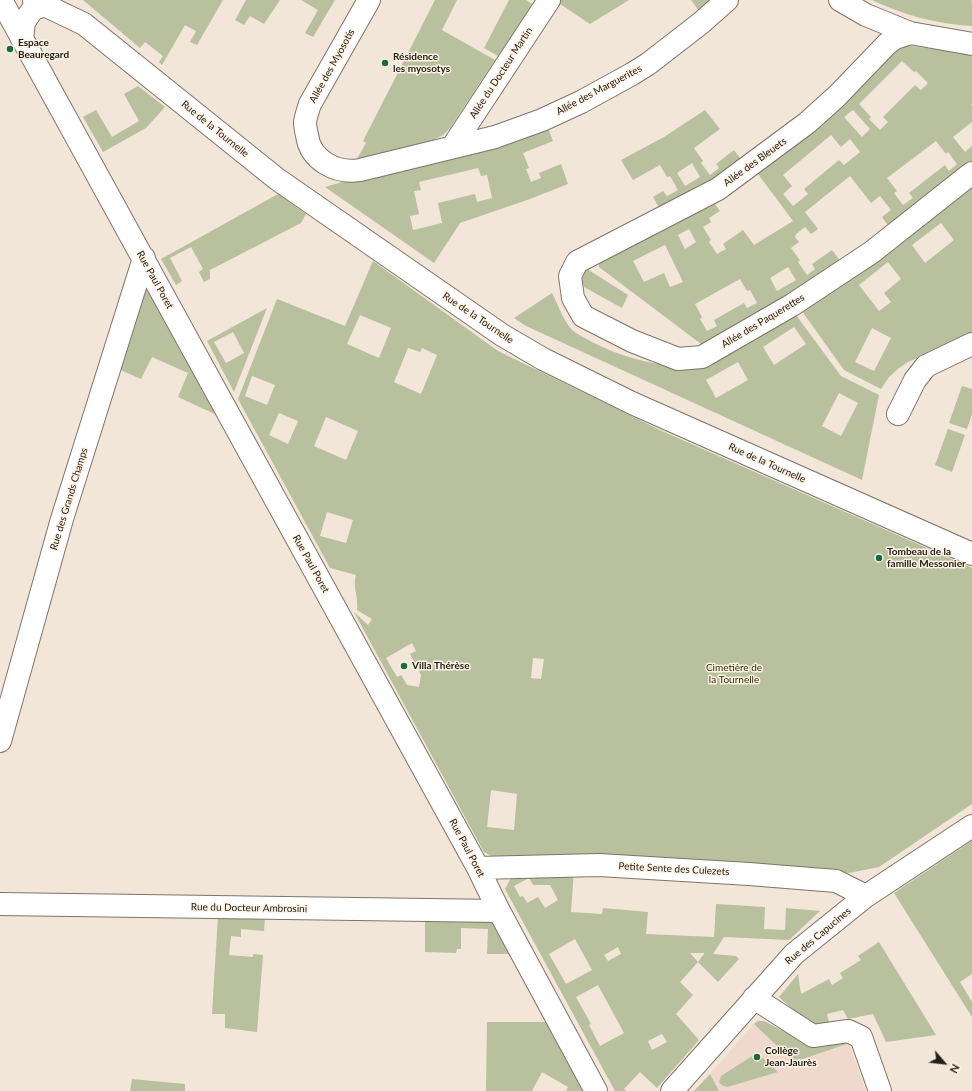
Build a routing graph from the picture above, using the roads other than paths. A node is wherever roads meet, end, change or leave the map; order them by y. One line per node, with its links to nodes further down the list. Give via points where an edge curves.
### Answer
1 (1, 0): 8 (street, Rue Paul Poret)
2 (369, 0): 10 (street, Allée des Myosotis, via 310,104 305,124 312,152 334,168 350,171)
3 (549, 0): 10 (street, Allée du Docteur Martin)
4 (727, 0): 10 (street, Allée des Marguerites, via 648,64 581,102 495,137)
5 (840, 0): 7 (street, via 866,15)
6 (48, 2): 8 (street, via 33,9 24,22); 16 (street, Rue de la Tournelle, via 84,24 277,179 502,335 625,399)
7 (910, 32): 9 (street); 13 (street, Allée des Bleuets, via 887,44 807,123 718,189)
8 (22, 39): 12 (street, Rue Paul Poret)
9 (972, 44)
10 (453, 146)
11 (972, 173): 13 (street, Allée des Paquerettes, via 872,252 792,305 702,357 678,359 583,316 573,298 570,276)
12 (144, 258): 17 (street, Rue des Grands Champs, via 62,519); 19 (street, Rue Paul Poret)
13 (577, 262)
14 (972, 344): 15 (street, via 926,366 915,380)
15 (898, 414)
16 (972, 554)
17 (0, 741)
18 (972, 826): 20 (street, Rue des Capucines)
19 (478, 868): 20 (street, Petite Sente des Culezets, via 599,864 749,874 836,881); 22 (street, Rue Paul Poret)
20 (866, 896): 23 (street, Rue des Capucines, via 794,954)
21 (0, 904): 22 (street, Rue du Docteur Ambrosini)
22 (499, 911): 24 (street, Rue Paul Poret)
23 (754, 998): 25 (street, Rue des Capucines); 26 (street, via 813,1036 848,1031 861,1037)
24 (596, 1091)
25 (672, 1091)
26 (880, 1091)

